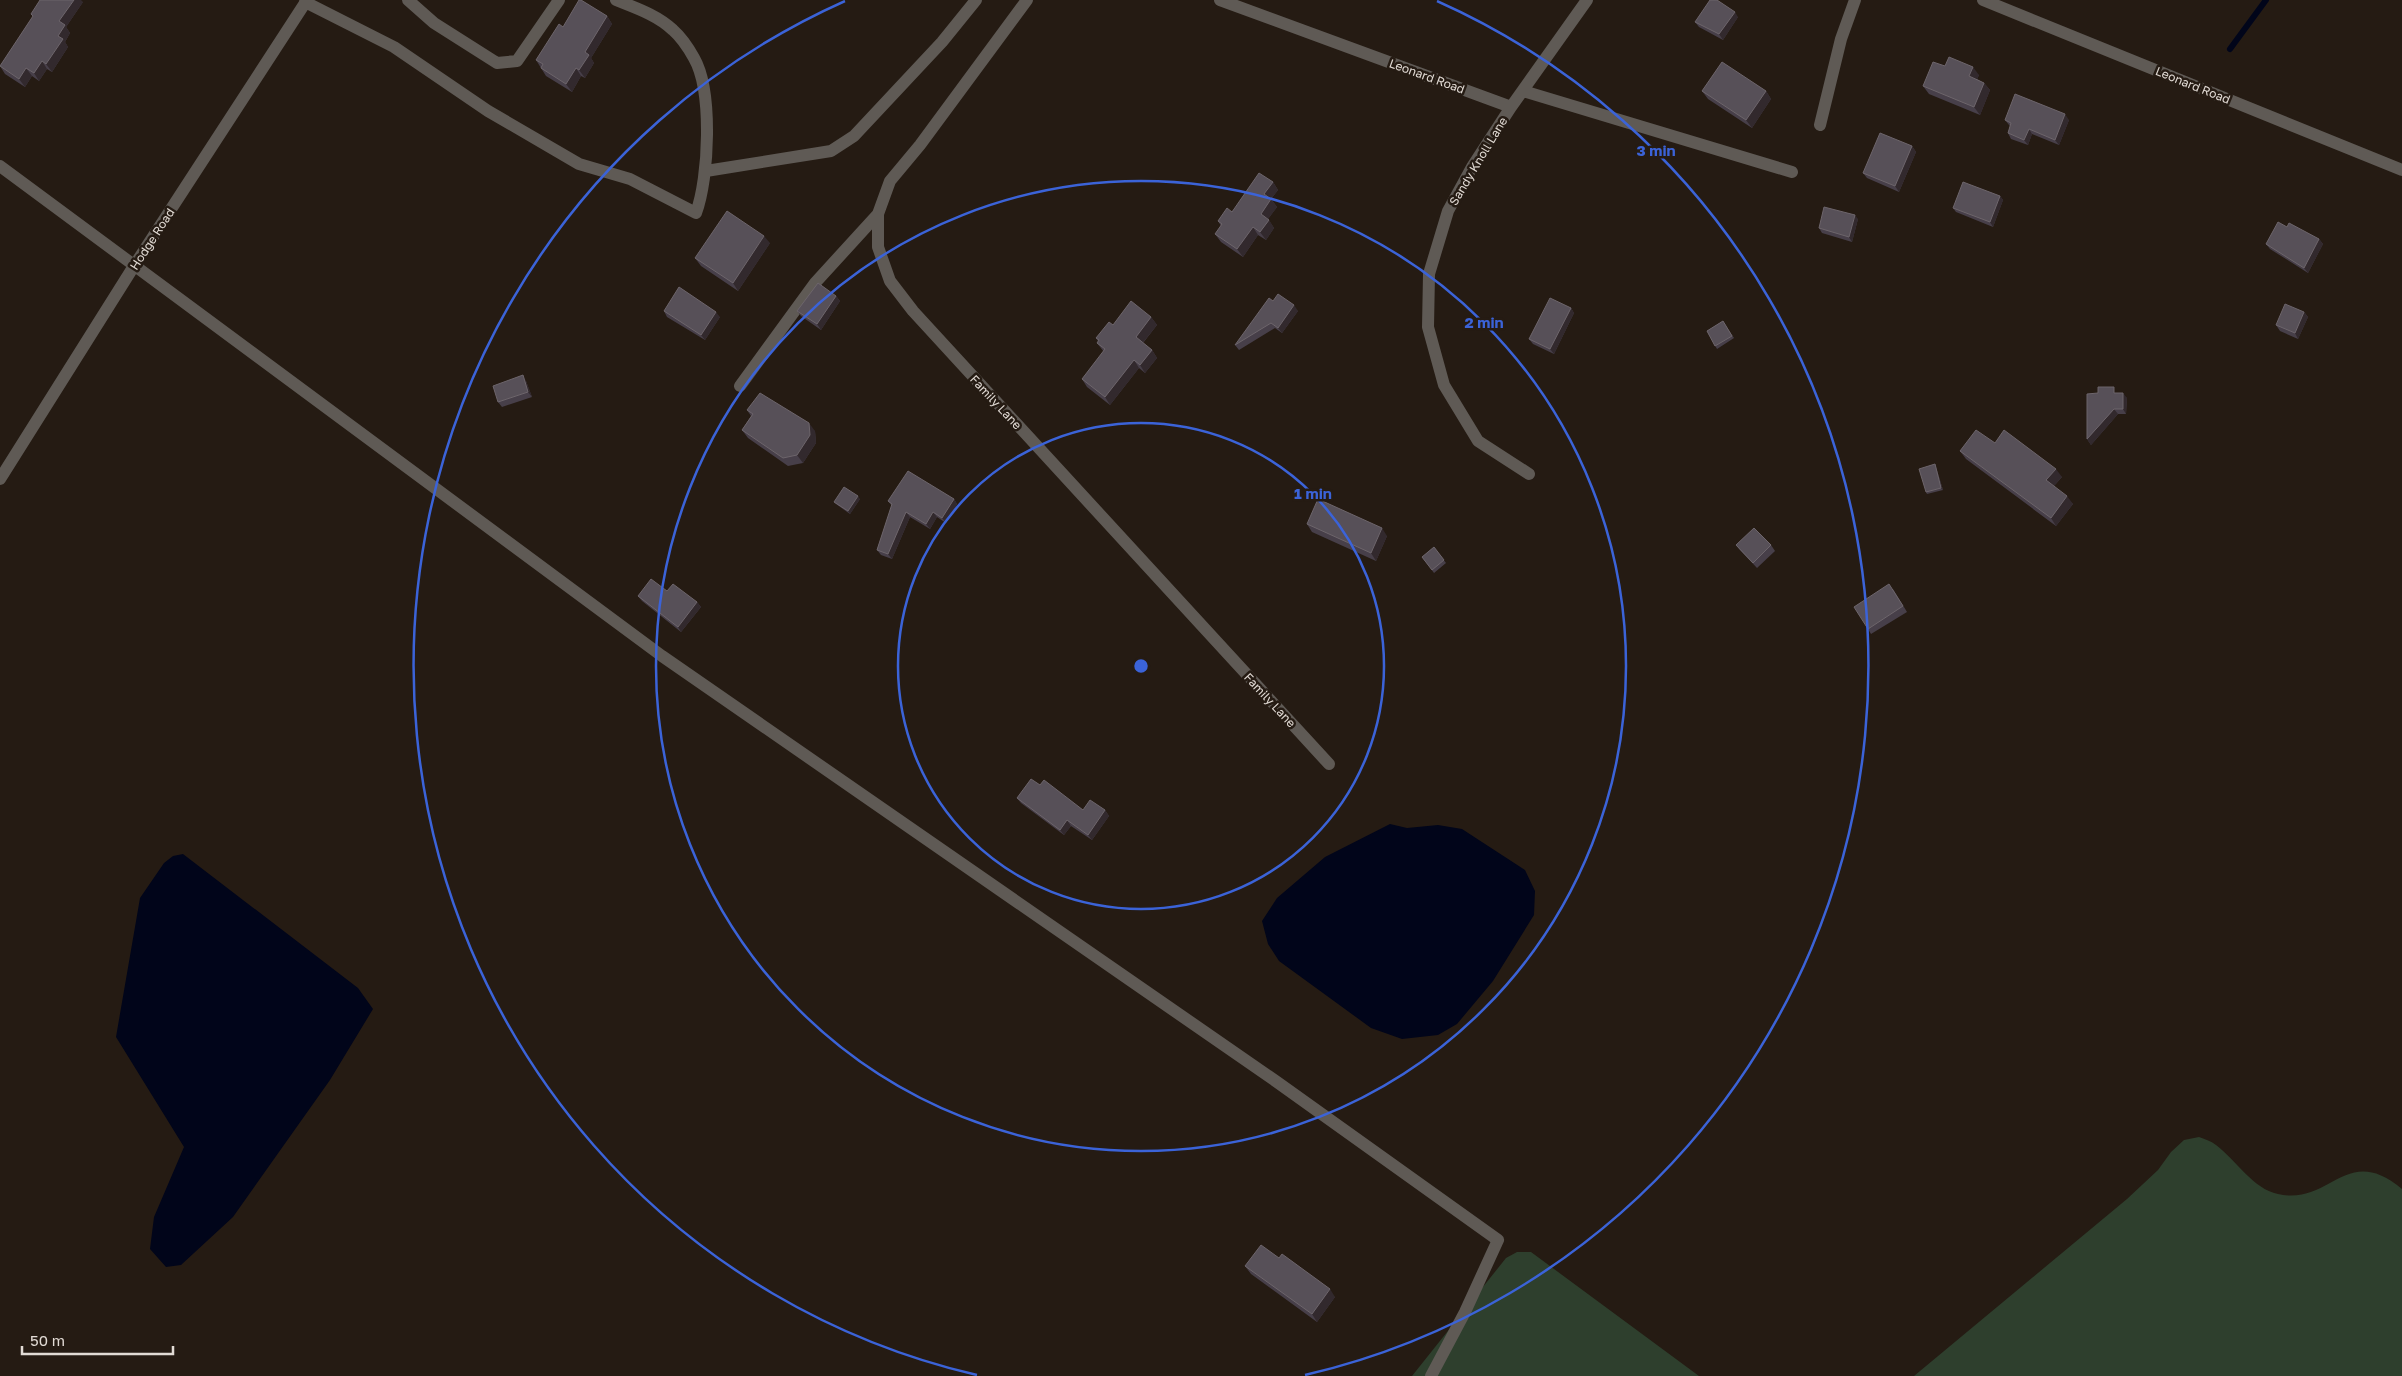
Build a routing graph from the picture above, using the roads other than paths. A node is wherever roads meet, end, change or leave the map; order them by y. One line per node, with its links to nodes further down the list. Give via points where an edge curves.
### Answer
1 (408, 0): 2 (street, via 434,23 497,63 517,61)
2 (559, 0)
3 (616, 0): 16 (street, via 653,14 674,31 695,59 704,94)
4 (976, 0): 16 (street, via 942,42 854,136 832,151)
5 (1027, 0): 18 (street, Family Lane, via 890,181)
6 (1220, 0): 12 (street, Leonard Road)
7 (1586, 0): 11 (street)
8 (1855, 0): 13 (street)
9 (1983, 0): 15 (street, Leonard Road)
10 (306, 1): 16 (street, via 394,47 488,110 578,164 630,178 696,213); 19 (street, Hodge Road)
11 (1522, 91): 12 (street); 17 (street)
12 (1511, 107): 21 (street, Sandy Knoll Lane, via 1448,211 1429,274 1428,327 1444,385 1478,441)
13 (1820, 125)
14 (0, 166): 19 (street)
15 (2402, 170)
16 (706, 171)
17 (1792, 172)
18 (878, 214): 20 (street, via 815,283); 23 (street, Family Lane, via 878,247 890,281 913,311)
19 (134, 266): 22 (street, Hodge Road); 24 (street, via 662,656 1277,1082 1498,1240)
20 (740, 386)
21 (1528, 474)
22 (0, 479)
23 (1329, 764)
24 (1431, 1376)

